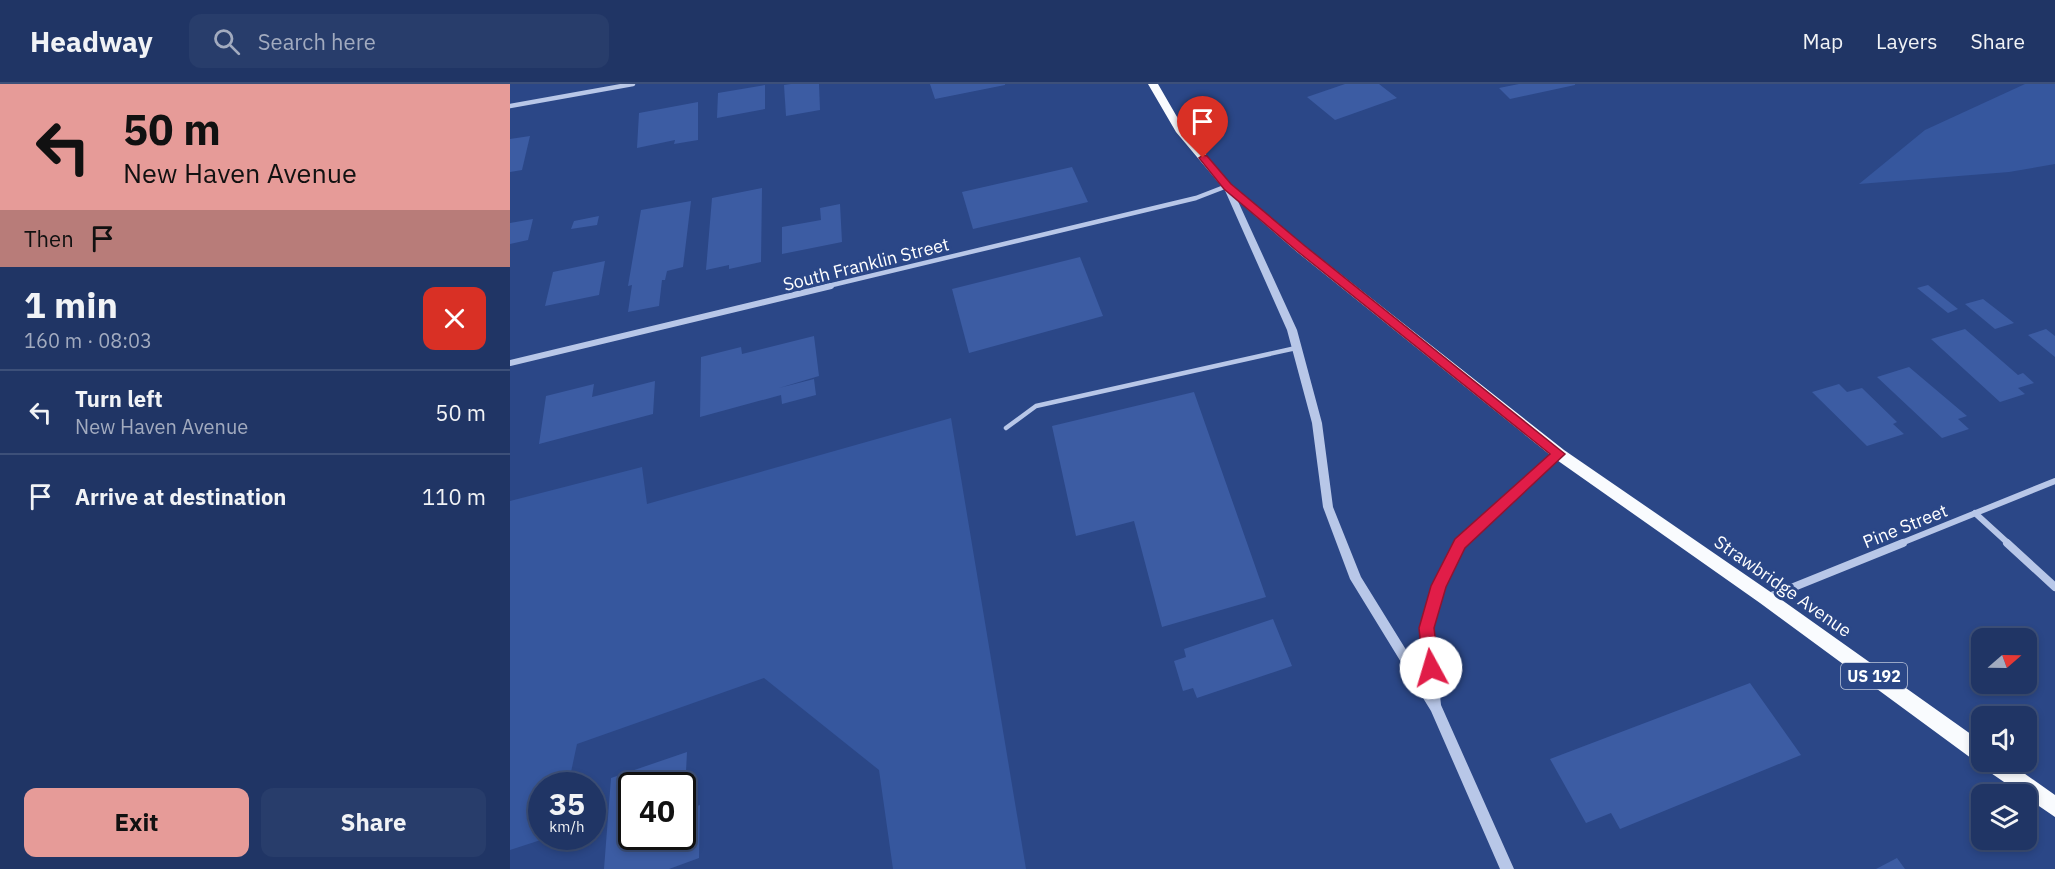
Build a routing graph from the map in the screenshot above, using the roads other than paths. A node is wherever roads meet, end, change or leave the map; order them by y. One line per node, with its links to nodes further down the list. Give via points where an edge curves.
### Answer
1 (633, 84): 3 (street)
2 (1153, 84): 4 (main road, US 192, via 1180,130)
3 (510, 106)
4 (1227, 186): 5 (street, via 1292,330); 6 (street, South Franklin Street, via 1196,198); 8 (main road, US 192)
5 (1296, 348): 7 (lane, via 1036,406); 13 (street, via 1317,423 1328,507 1356,579)
6 (510, 363)
7 (1006, 428)
8 (1559, 454): 12 (main road, Strawbridge Avenue / US 192); 13 (street, via 1460,544 1438,586 1427,628)
9 (2055, 481): 10 (street, Pine Street)
10 (1975, 513): 11 (street); 12 (street, Pine Street)
11 (2055, 586)
12 (1766, 598): 14 (main road, Strawbridge Avenue / US 192)
13 (1435, 707): 17 (street)
14 (1971, 746)
15 (2006, 772): 16 (main road)
16 (2055, 807)
17 (1507, 869)

